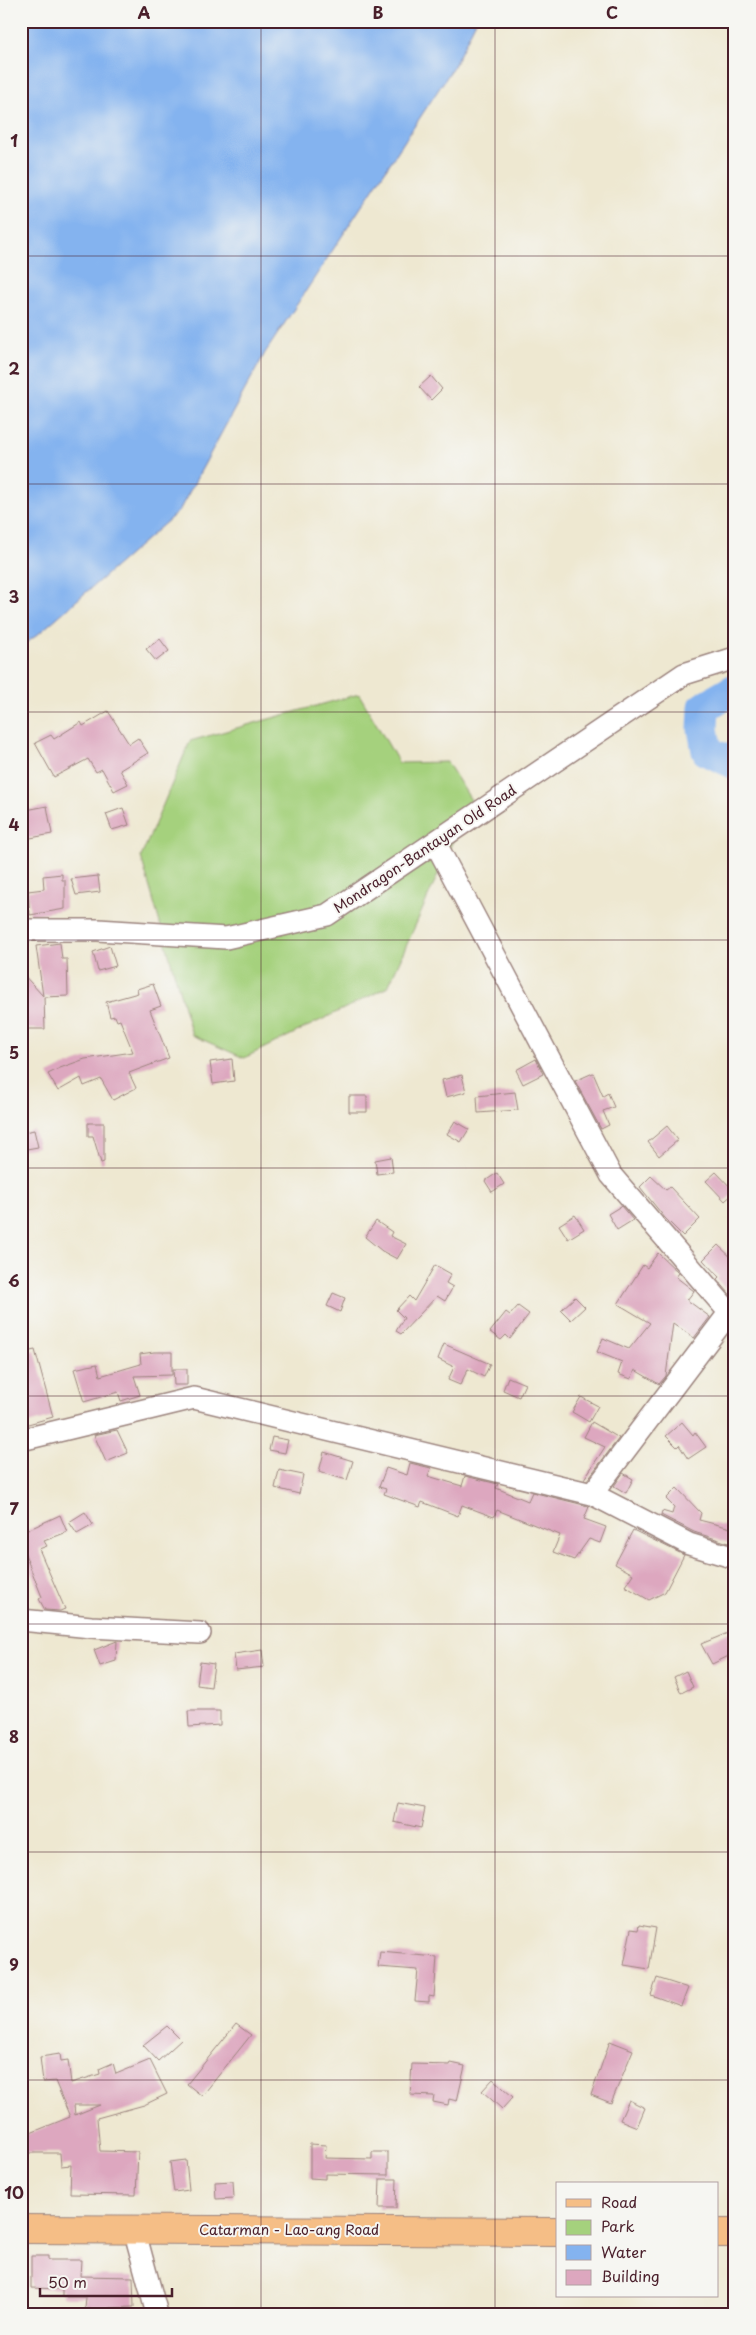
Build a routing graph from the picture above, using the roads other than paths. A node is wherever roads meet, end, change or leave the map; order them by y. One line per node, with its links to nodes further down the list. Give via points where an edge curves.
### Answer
1 (735, 658): 2 (street, Mondragon-Bantayan Old Road, via 684,674)
2 (436, 844): 3 (street, Mondragon-Bantayan Old Road, via 327,915 226,938 98,930); 4 (street, via 611,1175)
3 (21, 930)
4 (732, 1316): 6 (street)
5 (21, 1440): 6 (street, via 194,1398)
6 (592, 1494): 7 (street, via 689,1544)
7 (735, 1558)
8 (21, 1620): 9 (street)
9 (200, 1633)
10 (21, 2229): 11 (main road, Catarman - Lao-ang Road)
11 (134, 2230): 12 (main road, Catarman - Lao-ang Road); 15 (street)
12 (556, 2232)
13 (718, 2233): 14 (main road)
14 (735, 2233)
15 (157, 2314)

